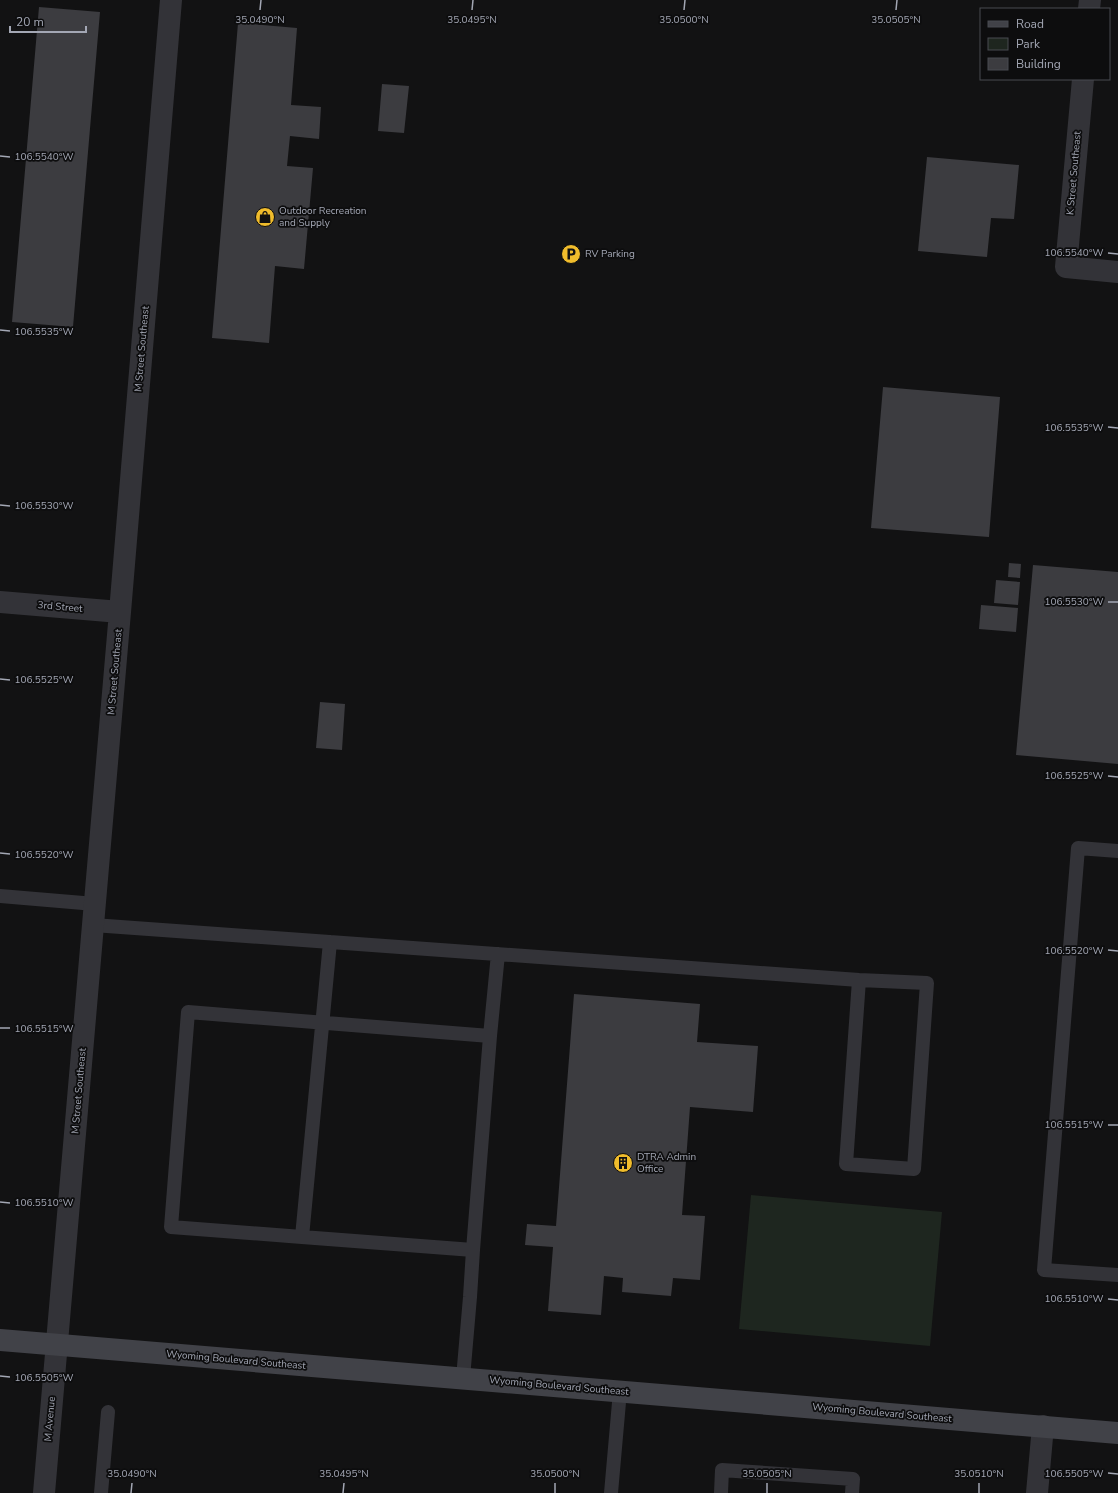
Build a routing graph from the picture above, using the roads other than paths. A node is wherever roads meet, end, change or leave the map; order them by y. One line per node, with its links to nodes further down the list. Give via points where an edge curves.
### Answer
1 (171, 0): 5 (street, M Street Southeast)
2 (1083, 80): 3 (street, K Street Southeast, via 1066,267)
3 (1118, 272)
4 (0, 602): 5 (street, 3rd Street)
5 (120, 612): 8 (street, M Street Southeast)
6 (1118, 851): 17 (lane, via 1078,848 1044,1270)
7 (0, 896): 8 (lane)
8 (95, 904): 9 (street, M Street Southeast)
9 (93, 925): 10 (lane); 19 (street, M Street Southeast)
10 (330, 942): 11 (lane); 13 (lane)
11 (498, 954): 12 (lane); 14 (lane)
12 (859, 980): 12 (lane, via 927,983 914,1169 846,1164)
13 (323, 1023): 14 (lane); 15 (lane); 15 (lane, via 188,1012 171,1227)
14 (490, 1036): 16 (lane)
15 (302, 1237): 16 (lane)
16 (473, 1250): 20 (lane)
17 (1118, 1275)
18 (0, 1340): 19 (main road, Wyoming Boulevard Southeast)
19 (57, 1344): 20 (main road, Wyoming Boulevard Southeast); 25 (street, M Avenue)
20 (463, 1378): 21 (main road, Wyoming Boulevard Southeast)
21 (620, 1391): 23 (main road, Wyoming Boulevard Southeast); 27 (lane)
22 (108, 1412): 26 (lane)
23 (1043, 1426): 24 (main road, Wyoming Boulevard Southeast); 30 (street)
24 (1118, 1433)
25 (44, 1493)
26 (101, 1493)
27 (611, 1493)
28 (721, 1493): 29 (lane, via 722,1470 853,1479)
29 (852, 1493)
30 (1037, 1493)

